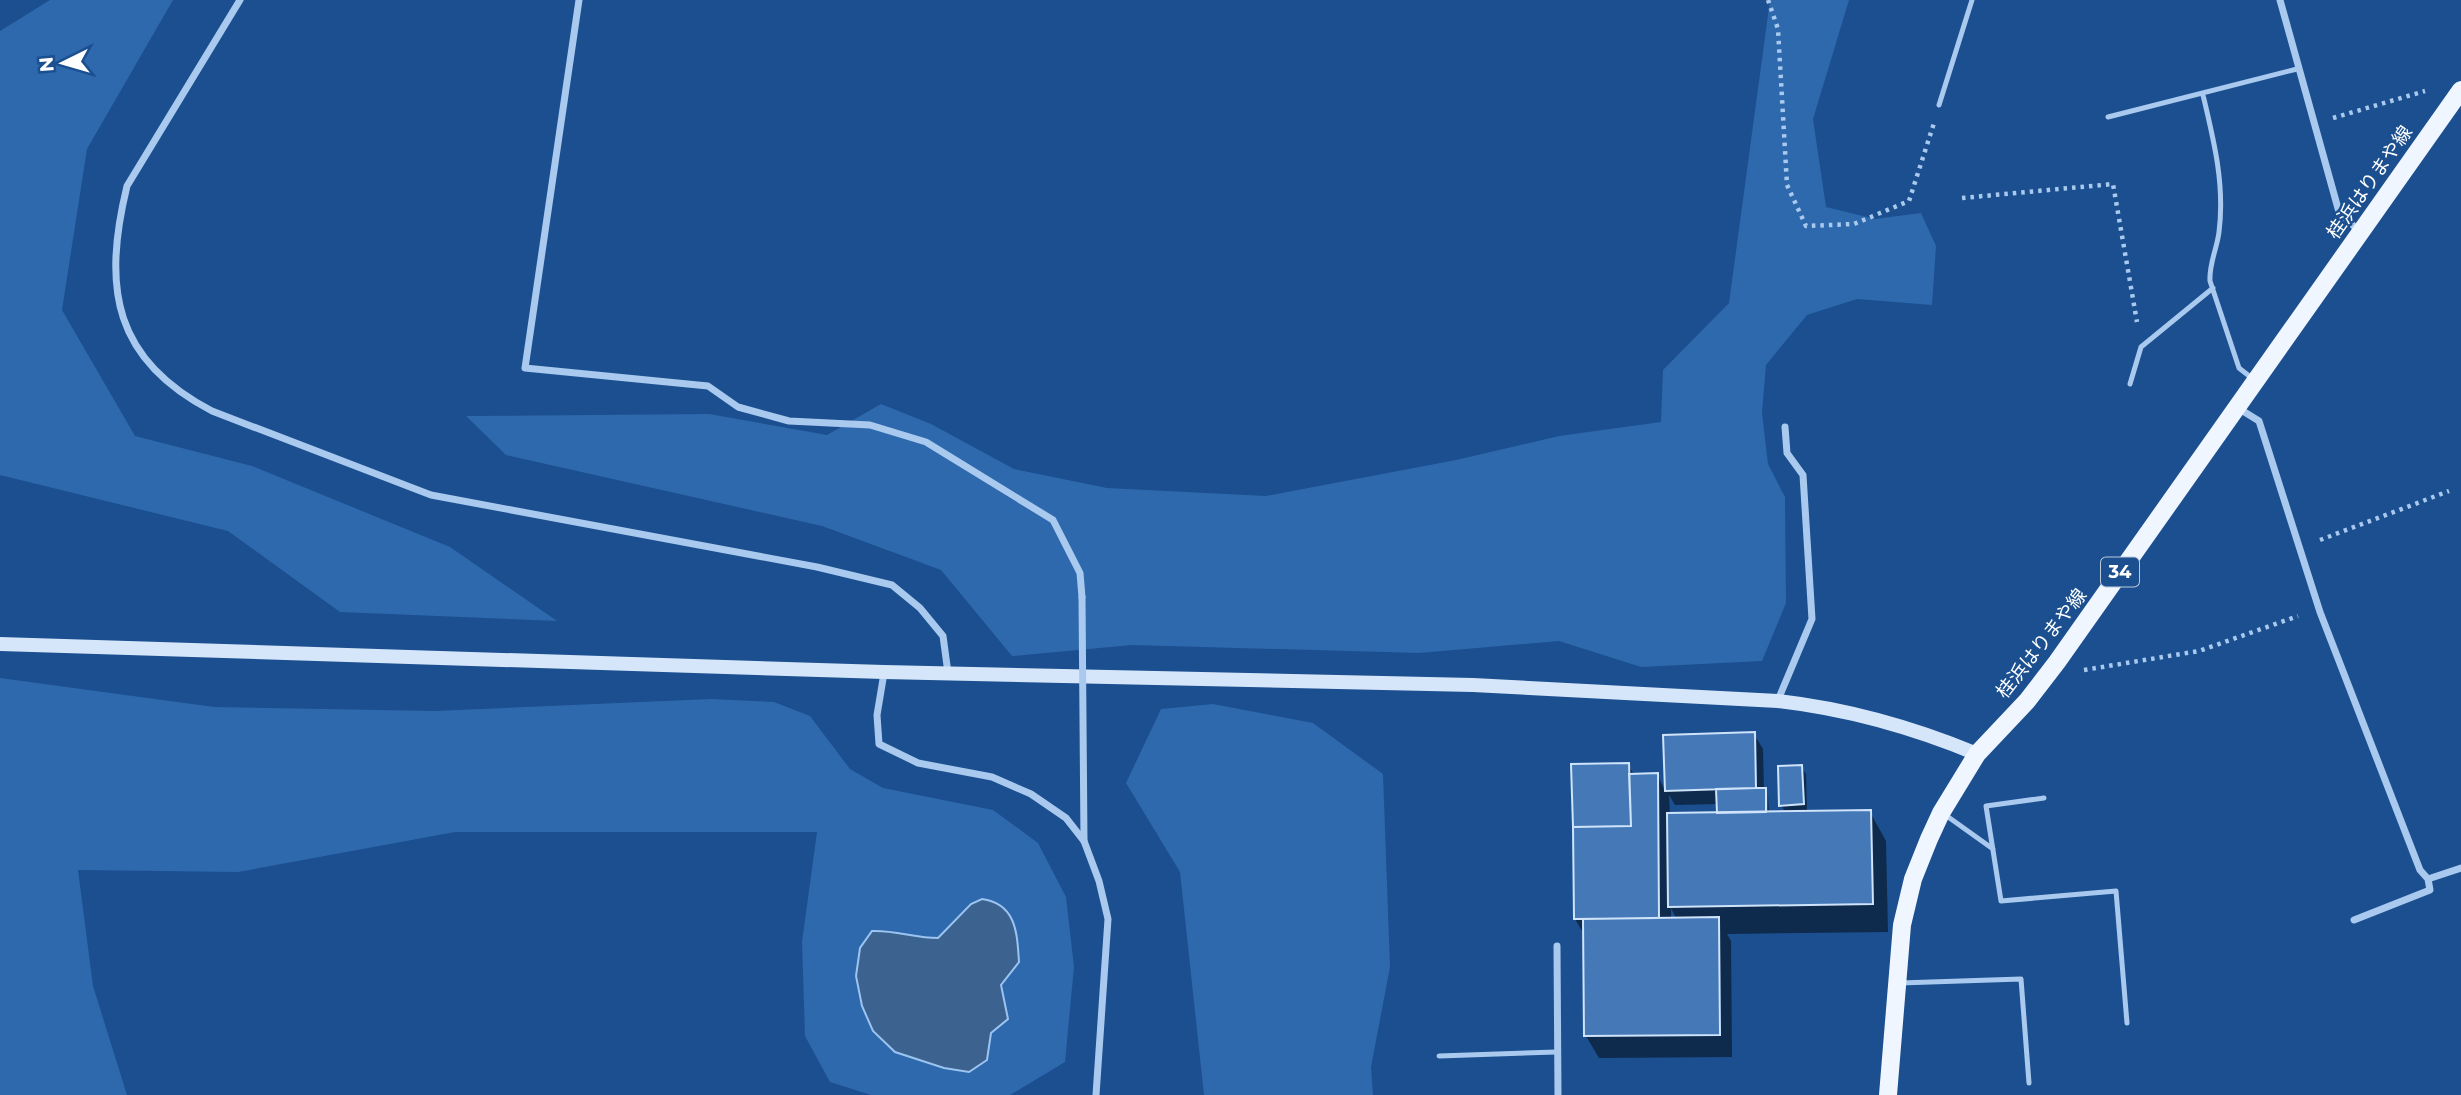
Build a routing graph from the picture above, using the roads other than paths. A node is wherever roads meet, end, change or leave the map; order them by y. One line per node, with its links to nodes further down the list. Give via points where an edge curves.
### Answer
1 (240, 0): 18 (street, via 127,186 116,257 120,306 131,342 153,370 181,394 212,411 431,495 892,585 920,608 943,636)
2 (579, 0): 23 (street, bridge, via 525,368 708,386 738,407 789,421 870,425 926,442 1053,520 1080,573)
3 (1972, 0): 8 (lane)
4 (2280, 0): 5 (street)
5 (2297, 69): 7 (lane); 10 (street, via 2339,212)
6 (2461, 90): 10 (main road, 桂浜はりまや線 / 34)
7 (2203, 95): 9 (lane); 11 (lane, via 2220,178 2219,231 2210,269)
8 (1940, 105)
9 (2108, 117)
10 (2360, 232): 12 (main road, 桂浜はりまや線 / 34)
11 (2213, 288): 12 (lane, via 2239,368); 13 (lane, via 2141,347)
12 (2255, 381): 14 (main road, 桂浜はりまや線 / 34)
13 (2130, 384)
14 (2237, 407): 20 (main road, 桂浜はりまや線 / 34, via 2057,663); 26 (street, via 2259,421 2319,608 2420,870)
15 (1784, 427): 19 (street, via 1787,453 1803,475 1812,619)
16 (0, 644): 17 (street)
17 (884, 672): 18 (street); 23 (street, via 877,715 879,744 918,763 992,777 1031,794 1066,818)
18 (948, 673): 19 (street, via 1473,685)
19 (1778, 701): 20 (street, via 1891,722)
20 (1977, 754): 22 (main road, 桂浜はりまや線 / 34)
21 (2044, 798): 24 (lane, via 1986,806)
22 (1941, 813): 24 (lane); 29 (main road, 桂浜はりまや線 / 34, via 1913,879 1902,925)
23 (1084, 841): 34 (street, via 1108,919)
24 (1993, 849): 30 (lane, via 2001,901 2116,891)
25 (2461, 868): 26 (street)
26 (2428, 880): 27 (street, via 2430,890)
27 (2354, 920)
28 (1557, 946): 31 (street)
29 (1897, 983): 33 (lane, via 2021,979); 36 (main road, 桂浜はりまや線 / 34)
30 (2127, 1023)
31 (1556, 1052): 32 (lane); 35 (street)
32 (1439, 1056)
33 (2029, 1083)
34 (1096, 1095)
35 (1558, 1095)
36 (1888, 1095)

